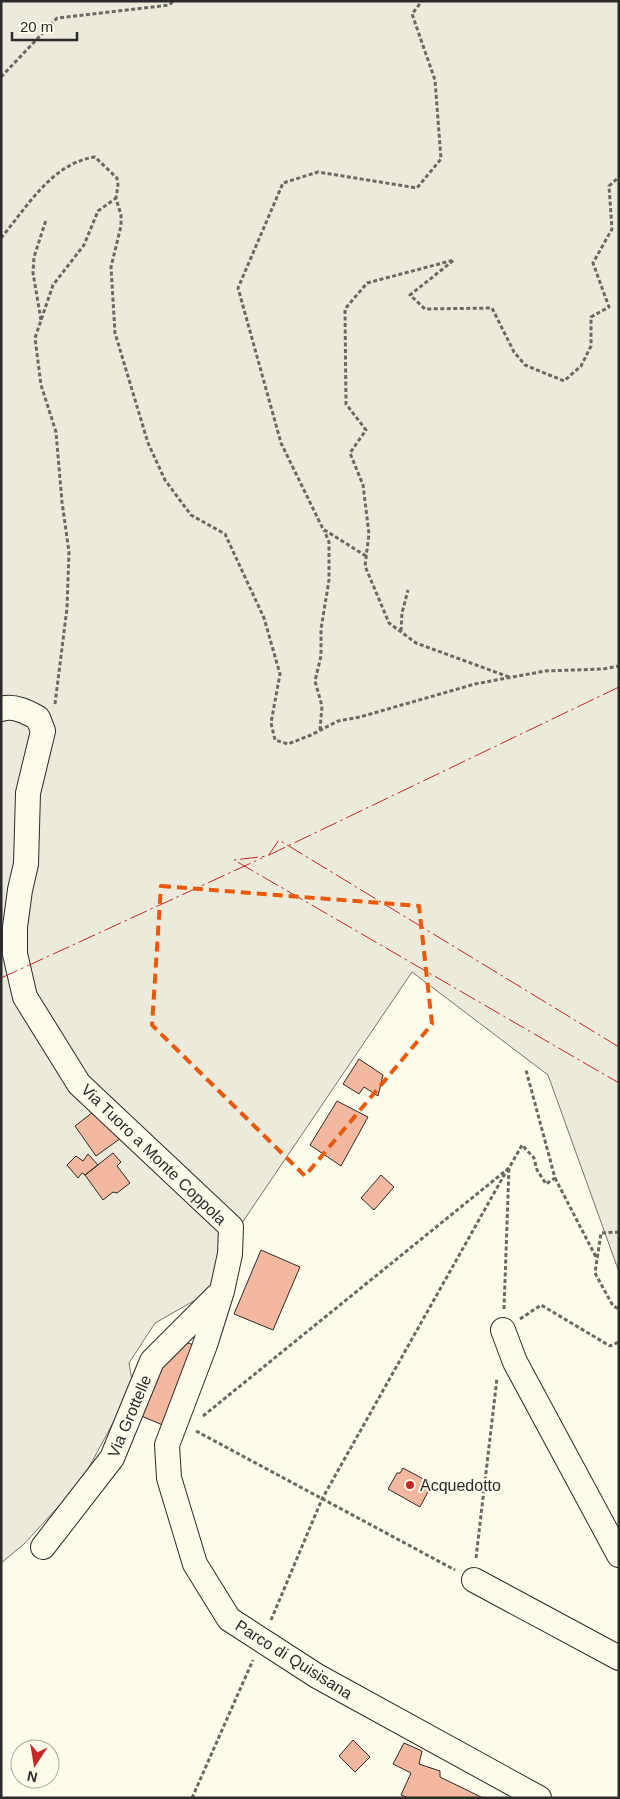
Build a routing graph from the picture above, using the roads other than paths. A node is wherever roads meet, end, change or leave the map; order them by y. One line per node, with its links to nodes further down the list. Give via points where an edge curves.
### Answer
1 (1, 709): 2 (lane, Via Tuoro a Monte Coppola, via 24,710 38,718 42,731 28,793 26,864 15,927 15,954 25,997 79,1084 231,1227 230,1254)
2 (222, 1291): 4 (lane, Via Tuoro a Monte Coppola); 5 (lane, Via Grottelle, via 152,1361 112,1458)
3 (503, 1330): 6 (lane, via 515,1362)
4 (205, 1345): 9 (lane, Parco di Quisisana, via 167,1445 169,1478 195,1564 229,1619 316,1676)
5 (43, 1547)
6 (619, 1555)
7 (474, 1580): 8 (lane)
8 (619, 1658)
9 (539, 1798)

